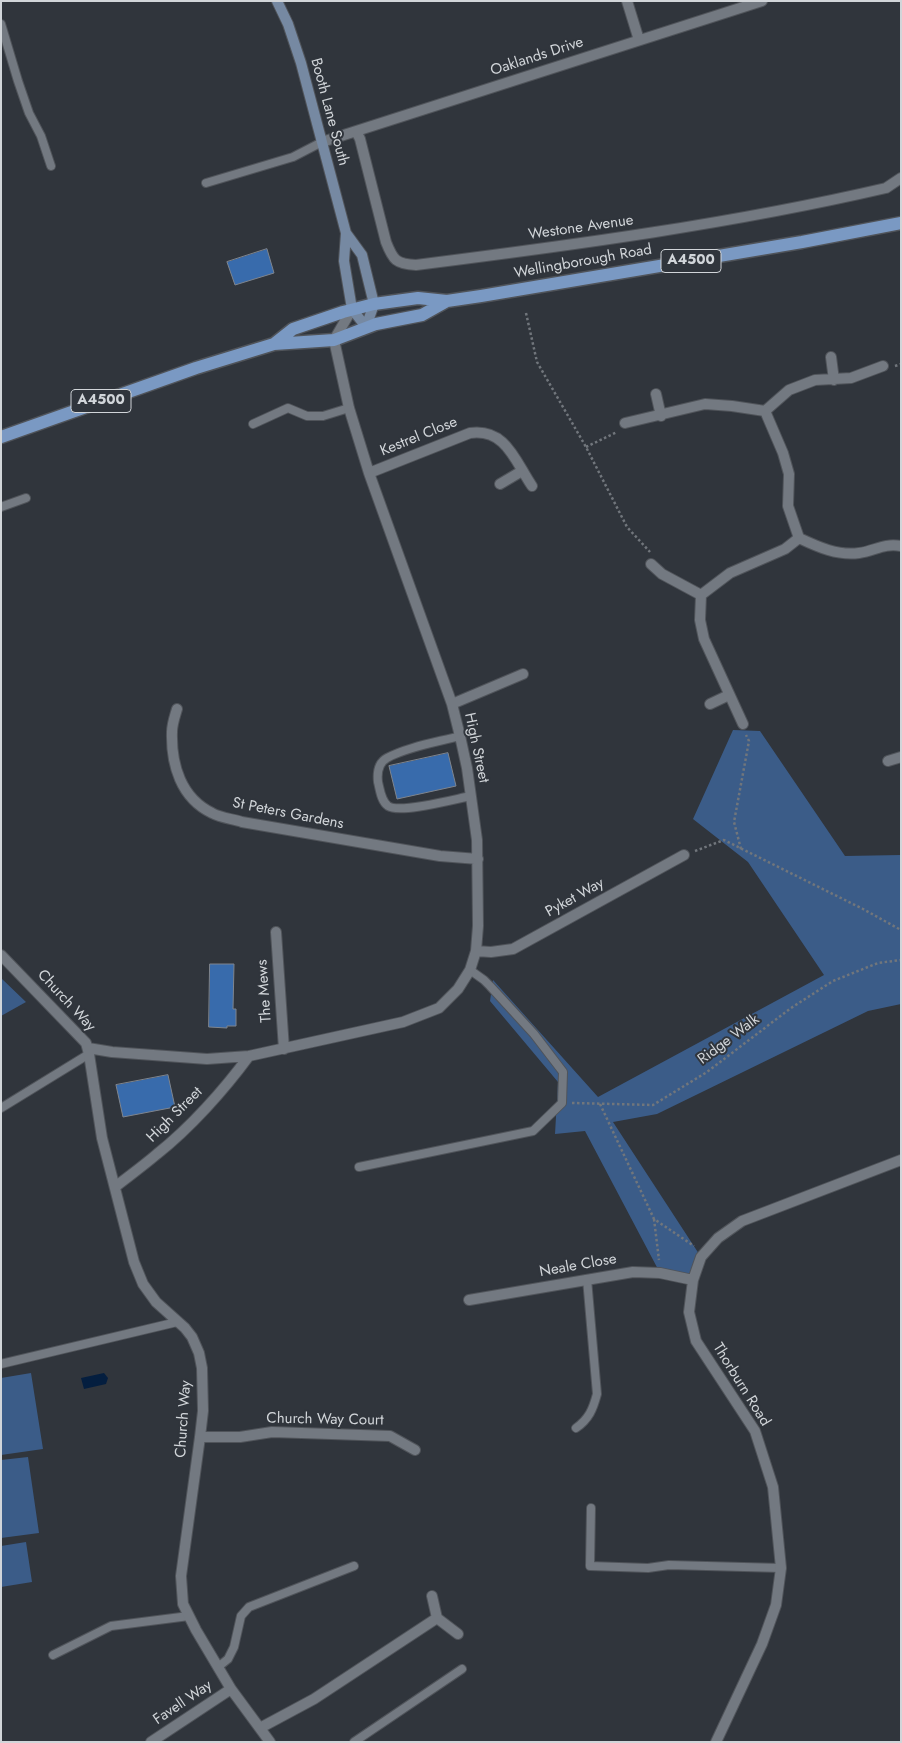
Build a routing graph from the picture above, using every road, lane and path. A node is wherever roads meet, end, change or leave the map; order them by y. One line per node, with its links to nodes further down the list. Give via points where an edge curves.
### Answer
1 (277, 1): 7 (street, Booth Lane South, via 294,42)
2 (627, 1): 5 (street)
3 (762, 1): 5 (street, Oaklands Drive)
4 (1, 24): 8 (lane, via 18,81)
5 (639, 40): 6 (street, Oaklands Drive)
6 (356, 131): 7 (street, Oaklands Drive); 9 (street, Westone Avenue, via 391,255 404,264 416,266 719,223 886,188)
7 (322, 142): 10 (lane, via 293,157); 12 (street, Booth Lane South)
8 (51, 166)
9 (901, 178)
10 (206, 183)
11 (901, 223): 13 (main road, Wellingborough Road / A4500)
12 (346, 234): 14 (street, Booth Lane South, via 362,255); 15 (street, Booth Lane South, via 344,261)
13 (447, 301): 14 (main road, Wellingborough Road / A4500, via 418,298); 17 (main road, Wellingborough Road / A4500, via 422,315)
14 (374, 304): 15 (main road, Wellingborough Road / A4500); 17 (street)
15 (352, 309): 17 (street, Booth Lane South); 18 (street); 19 (main road, Wellingborough Road / A4500, via 293,329)
16 (526, 313): 30 (path, via 537,362)
17 (366, 327): 18 (main road, Wellingborough Road / A4500)
18 (334, 340): 19 (main road, Wellingborough Road / A4500); 24 (street, High Street)
19 (274, 344): 29 (main road, Wellingborough Road / A4500)
20 (831, 357): 22 (street)
21 (883, 366): 22 (street, via 851,378)
22 (834, 380): 25 (street, via 815,380 789,390)
23 (656, 394): 26 (street)
24 (350, 408): 28 (lane, via 323,416 307,416 288,408); 32 (street, High Street)
25 (765, 411): 26 (street, via 705,404); 37 (street, via 789,474 788,506)
26 (661, 416): 27 (street)
27 (625, 423): 30 (path, via 616,434)
28 (252, 424)
29 (1, 436)
30 (586, 447): 39 (path, via 627,527 654,557)
31 (522, 471): 32 (street, Kestrel Close, via 504,442 480,432 470,433); 33 (street); 34 (street, Kestrel Close)
32 (369, 473): 43 (street, High Street)
33 (500, 484)
34 (532, 486)
35 (26, 498): 36 (lane)
36 (1, 507)
37 (799, 538): 38 (street, via 825,550 850,553 890,544); 40 (street, via 785,549 730,574)
38 (901, 546)
39 (652, 564): 40 (street, via 662,574)
40 (701, 595): 42 (street, via 700,620 704,639)
41 (522, 674): 43 (street)
42 (730, 695): 44 (street); 46 (street)
43 (452, 704): 47 (street, High Street)
44 (710, 704)
45 (177, 709): 53 (street, St Peters Gardens, via 172,730 173,758 181,782 194,802 213,814 242,822 431,855)
46 (743, 724): 51 (path, via 748,741 734,822)
47 (460, 736): 50 (street, High Street); 50 (lane, via 385,759 377,774 381,795 393,808)
48 (901, 757): 49 (street)
49 (888, 761)
50 (471, 796): 53 (street, High Street)
51 (741, 850): 52 (path, via 724,840); 54 (path)
52 (684, 855): 56 (street, Pyket Way, via 513,949)
53 (478, 860): 56 (street, High Street)
54 (901, 930)
55 (276, 932): 60 (street, The Mews)
56 (476, 951): 59 (street, High Street)
57 (1, 955): 61 (street, Church Way, via 81,1038)
58 (901, 960): 64 (path, Ridge Walk, via 878,963 833,981 791,1008 707,1072 653,1105)
59 (470, 970): 60 (street, High Street, via 458,989 439,1008 404,1022); 63 (lane, via 497,993 563,1072)
60 (284, 1049): 62 (street, High Street)
61 (88, 1051): 62 (street, High Street, via 207,1059); 65 (lane); 68 (street, Church Way, via 102,1138)
62 (249, 1056): 68 (street, High Street, via 232,1079 182,1131)
63 (562, 1103): 64 (path, Ridge Walk); 67 (lane, via 533,1131)
64 (600, 1104): 69 (path)
65 (1, 1108)
66 (901, 1160): 70 (street, Thorburn Road, via 742,1221)
67 (359, 1167)
68 (115, 1187): 75 (street, Church Way, via 134,1262 143,1284)
69 (654, 1219): 70 (path); 71 (path)
70 (704, 1253): 73 (street, Thorburn Road)
71 (660, 1273): 72 (street, Neale Close, via 633,1272); 73 (street, Neale Close)
72 (587, 1279): 74 (street, Neale Close); 77 (lane, via 597,1394 594,1409 586,1422)
73 (693, 1280): 82 (street, Thorburn Road, via 689,1312 696,1342 755,1432 773,1487)
74 (469, 1300)
75 (176, 1322): 76 (lane); 78 (street, Church Way, via 192,1337 199,1353 203,1403)
76 (1, 1364)
77 (576, 1428)
78 (200, 1436): 79 (street, Church Way Court, via 272,1432 390,1436); 84 (street, Church Way, via 180,1576 183,1604)
79 (415, 1450)
80 (591, 1508): 82 (lane, via 590,1566)
81 (354, 1566): 88 (lane, via 249,1607 241,1616 228,1659)
82 (781, 1568): 95 (street, Thorburn Road, via 776,1605 765,1636)
83 (432, 1596): 85 (street)
84 (189, 1616): 87 (lane, via 111,1626); 88 (street, Church Way)
85 (437, 1618): 86 (street); 91 (street, via 314,1699)
86 (458, 1634)
87 (54, 1655)
88 (218, 1667): 90 (street, Church Way)
89 (462, 1669): 94 (lane)
90 (231, 1688): 91 (street, Church Way); 92 (street, Favell Way)
91 (260, 1728): 93 (street, Church Way)
92 (151, 1742)
93 (270, 1742)
94 (354, 1742)
95 (716, 1742)

